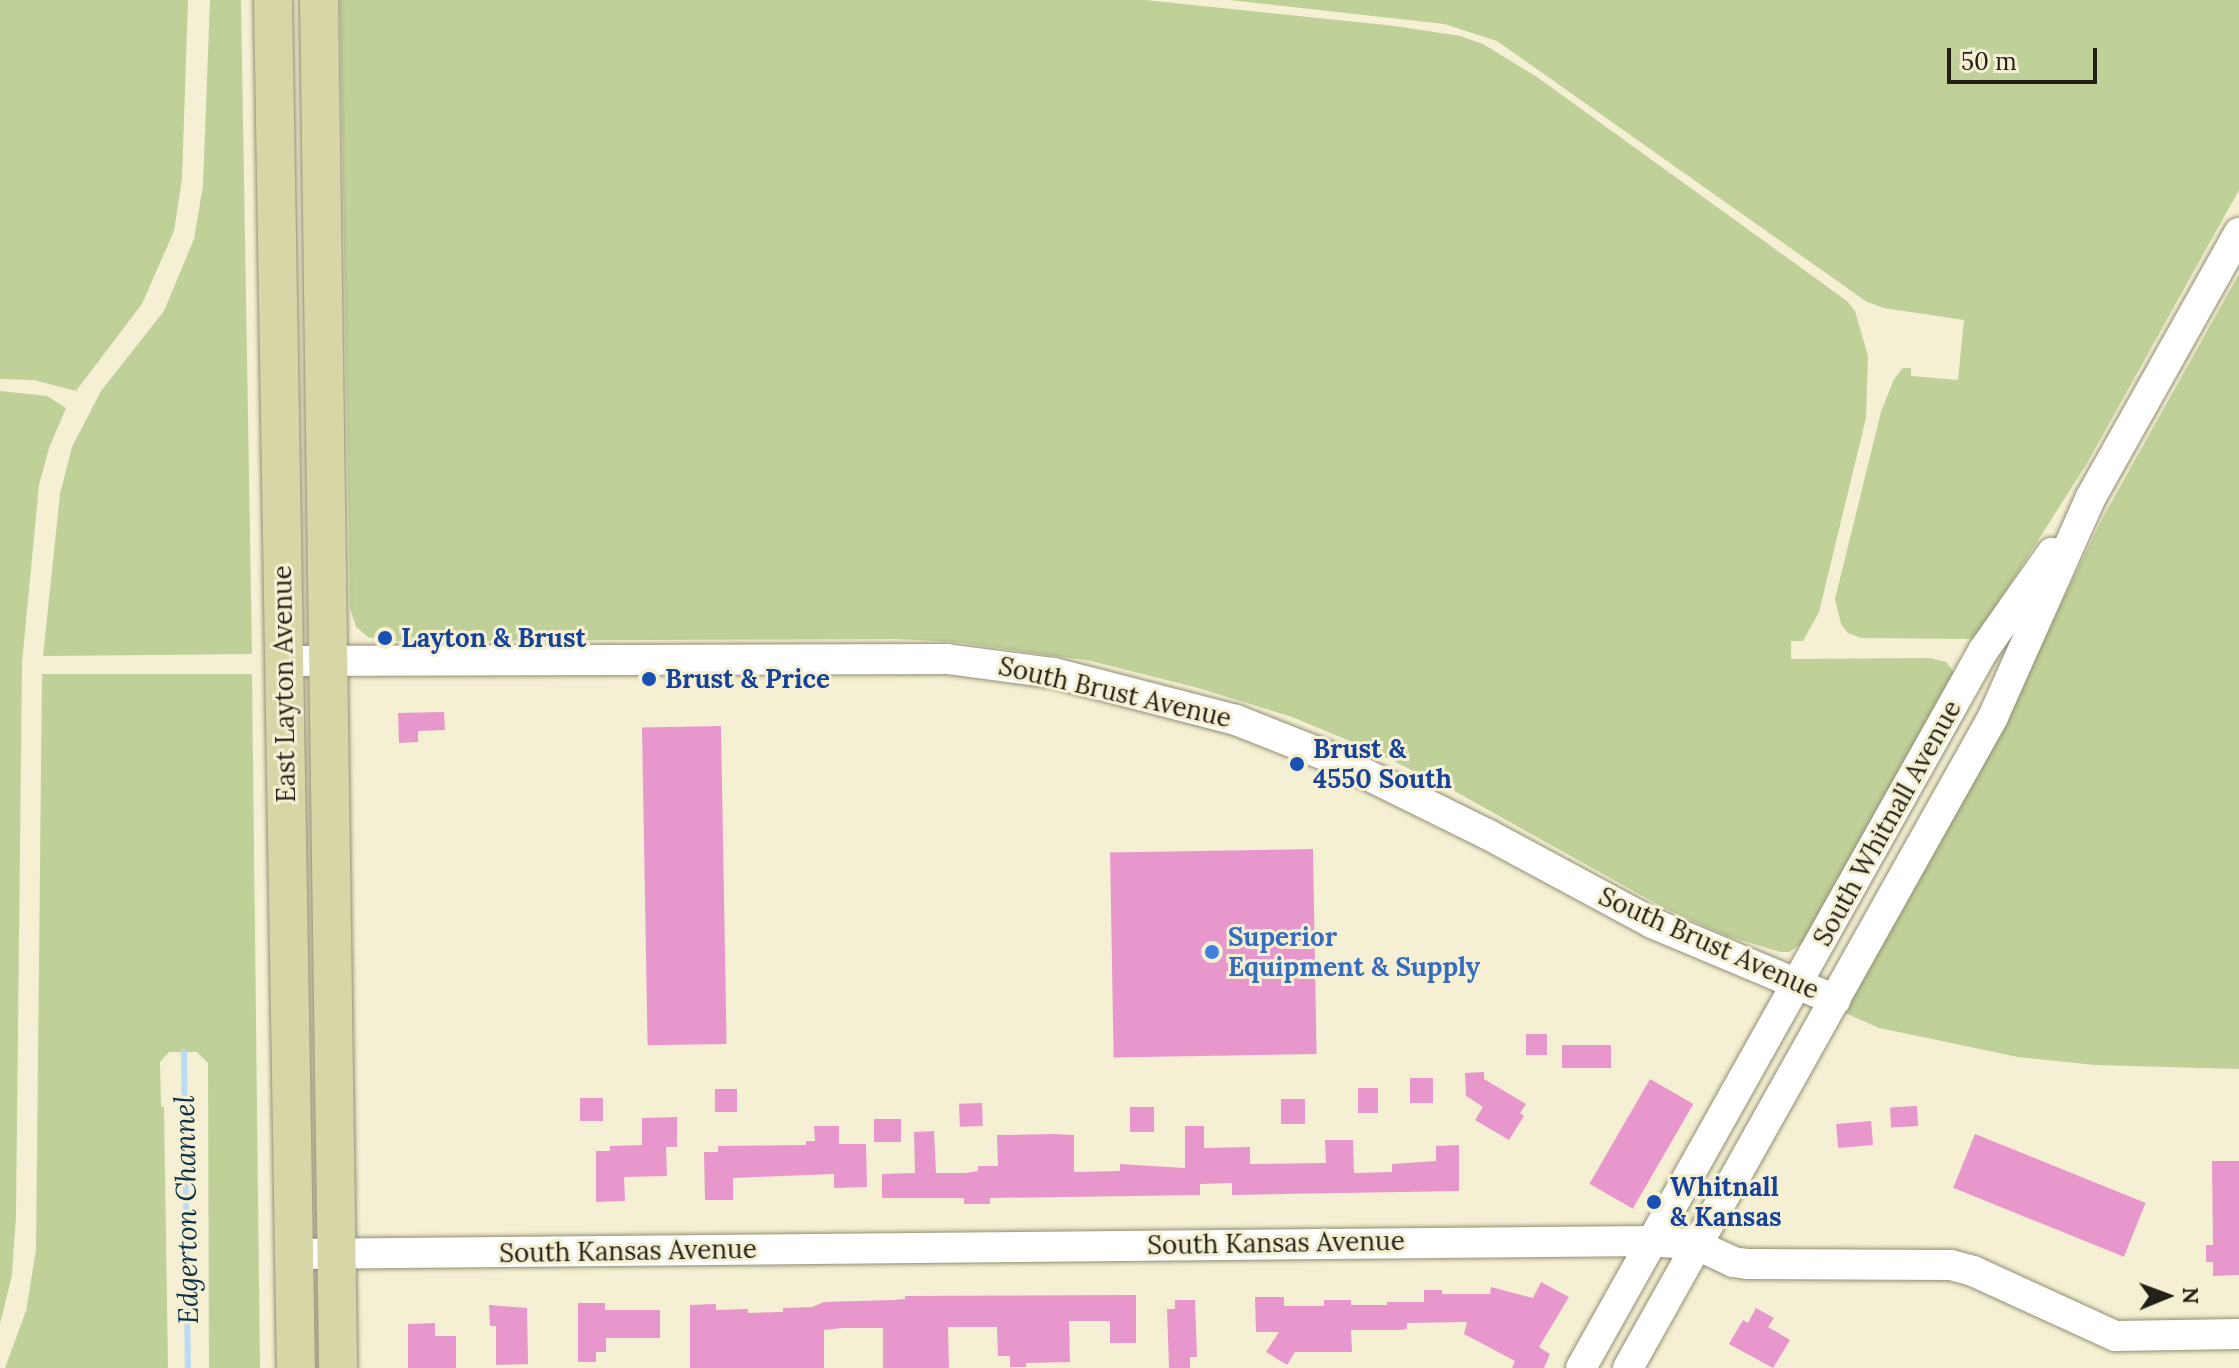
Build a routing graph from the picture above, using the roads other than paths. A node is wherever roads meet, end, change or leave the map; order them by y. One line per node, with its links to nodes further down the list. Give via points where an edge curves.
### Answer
1 (273, 0): 6 (main road, East Layton Avenue)
2 (319, 0): 5 (main road, East Layton Avenue)
3 (2239, 233): 4 (street, South Whitnall Avenue)
4 (2091, 497): 7 (street, South Whitnall Avenue, via 1983,651); 8 (street, South Whitnall Avenue, via 1993,717)
5 (327, 660): 6 (street, South Brust Avenue); 7 (street, South Brust Avenue, via 947,659 1054,673 1236,720 1337,760 1652,923); 11 (main road, East Layton Avenue)
6 (284, 661): 12 (main road, East Layton Avenue)
7 (1796, 985): 8 (street, South Brust Avenue); 9 (street, South Whitnall Avenue)
8 (1835, 1000): 10 (street, South Whitnall Avenue)
9 (1653, 1241): 10 (street, South Kansas Avenue); 11 (street, South Kansas Avenue); 16 (street, South Whitnall Avenue)
10 (1697, 1245): 13 (street, South Kansas Avenue, via 1748,1264 1951,1265 2115,1336); 17 (street, South Whitnall Avenue)
11 (337, 1253): 12 (street, South Kansas Avenue); 15 (main road, East Layton Avenue)
12 (294, 1254): 14 (main road, East Layton Avenue)
13 (2239, 1334)
14 (296, 1368)
15 (338, 1368)
16 (1581, 1368)
17 (1628, 1368)

